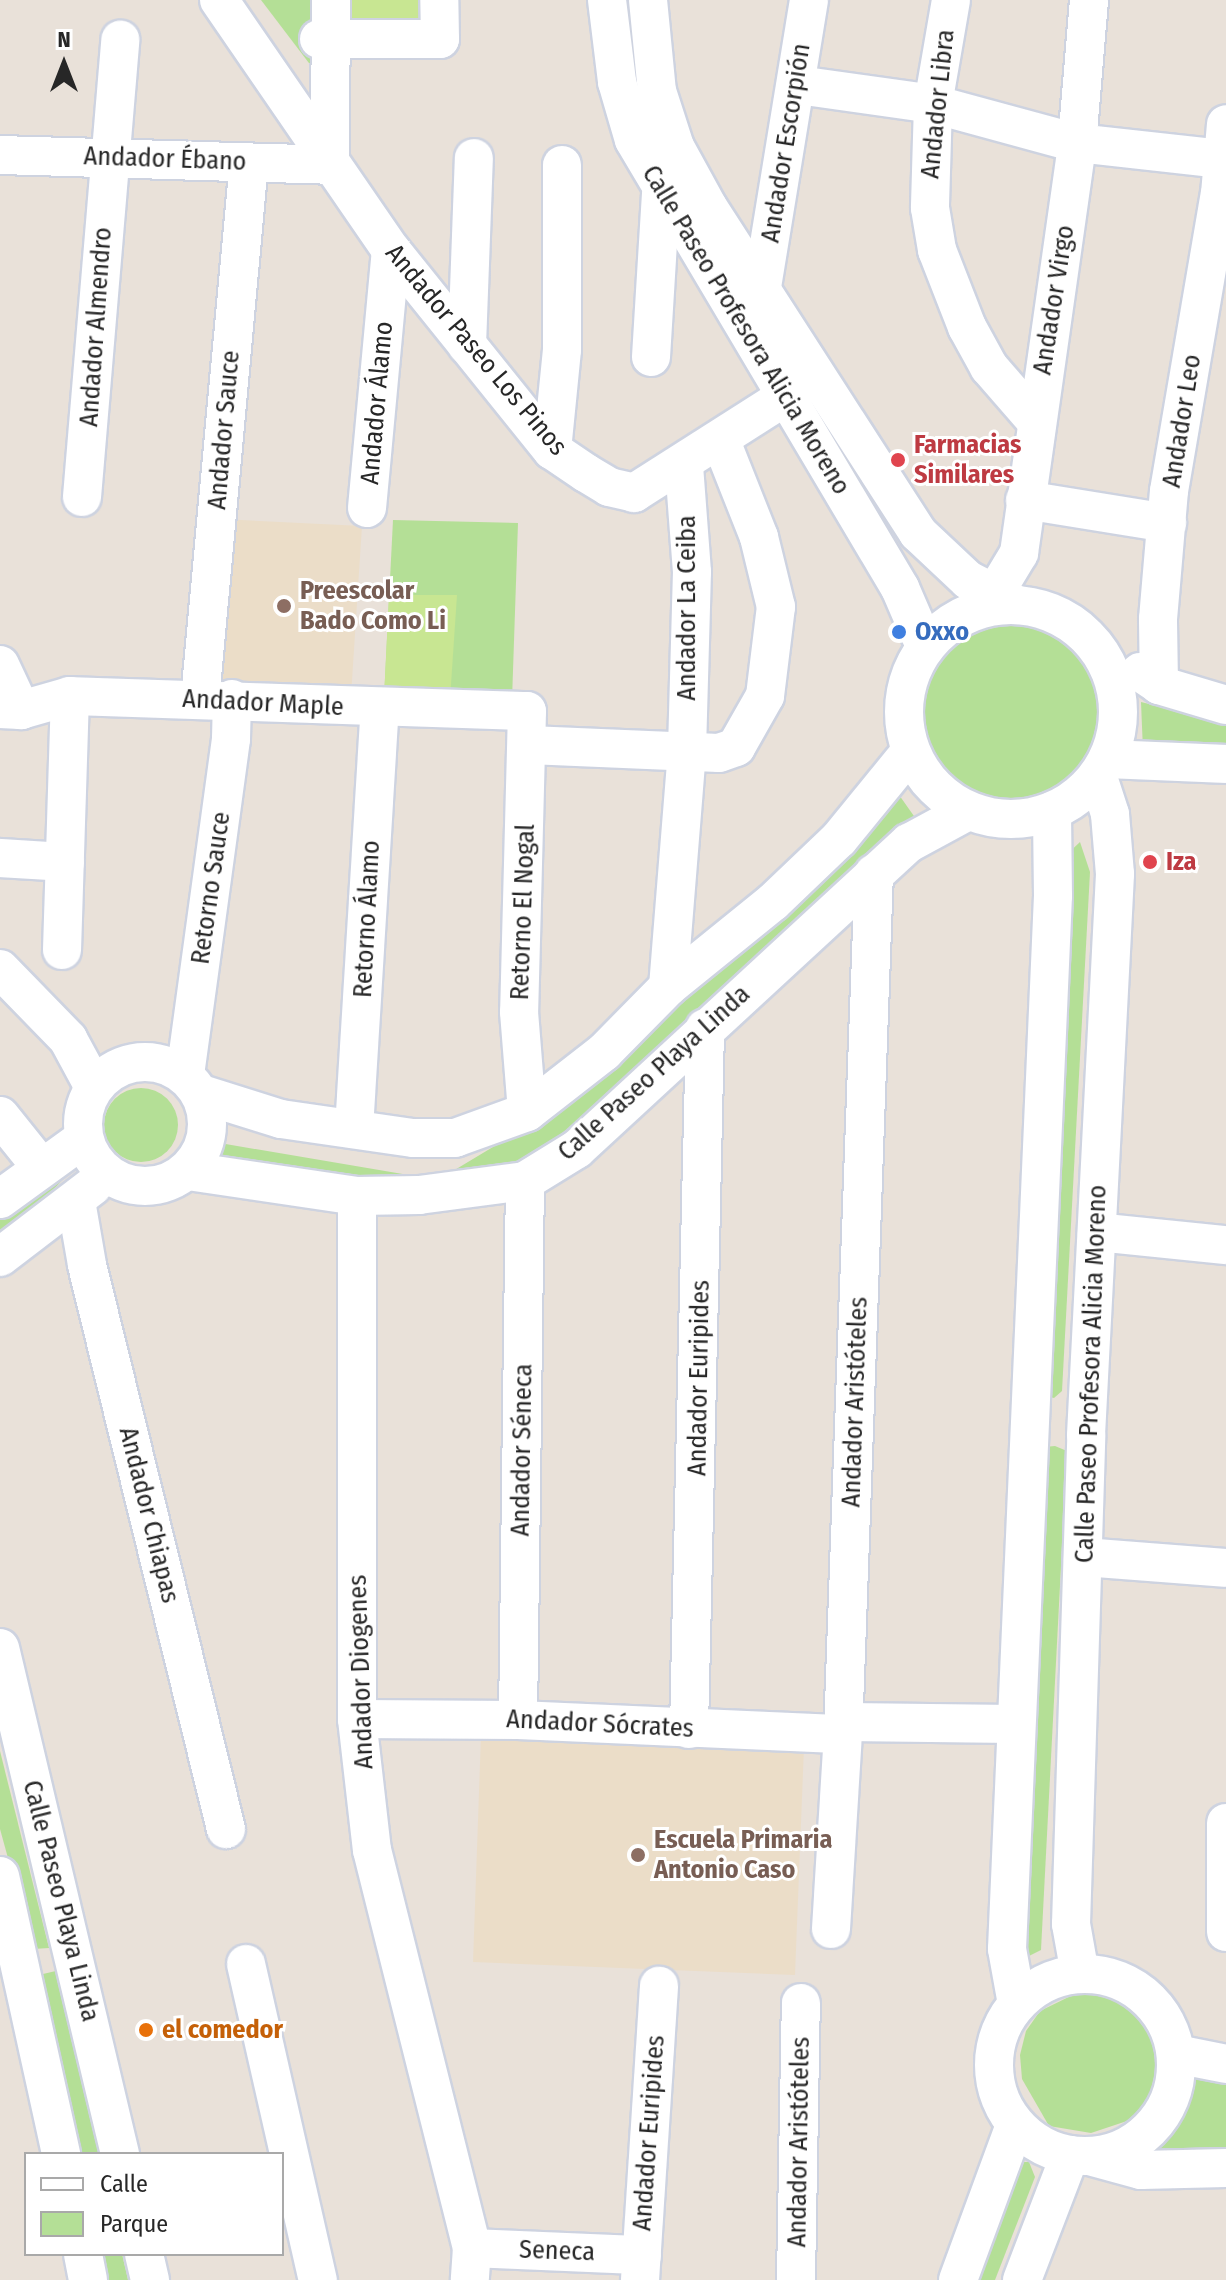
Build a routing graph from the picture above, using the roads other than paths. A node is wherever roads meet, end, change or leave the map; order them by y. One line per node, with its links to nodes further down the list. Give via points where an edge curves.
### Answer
1 (219, 0): 18 (street, Andador Paseo Los Pinos)
2 (331, 0): 9 (street)
3 (439, 0): 9 (street, via 440,39)
4 (809, 0): 11 (street, Andador Escorpión)
5 (951, 0): 12 (street, Andador Libra)
6 (1089, 0): 13 (street, Andador Virgo)
7 (655, 4): 8 (street); 23 (street, Calle Paseo Profesora Alicia Moreno, via 657,91 675,147)
8 (607, 11): 21 (street, Calle Paseo Profesora Alicia Moreno, via 634,140)
9 (325, 39): 18 (street)
10 (120, 40): 15 (street, Andador Almendro)
11 (798, 85): 12 (street); 23 (street, Andador Escorpión)
12 (933, 104): 13 (street); 27 (street, Andador Libra, via 930,208 937,250 989,367)
13 (1077, 143): 20 (street); 27 (street, Andador Virgo)
14 (0, 155): 15 (street, Andador Ébano)
15 (109, 156): 17 (street, Andador Ébano); 31 (street, Andador Almendro)
16 (474, 158): 24 (street)
17 (249, 162): 18 (street, Andador Ébano); 41 (street, Andador Sauce)
18 (330, 165): 22 (street, Andador Paseo Los Pinos)
19 (562, 165): 29 (street, via 562,350)
20 (1223, 168): 34 (street, Andador Leo)
21 (661, 193): 25 (street); 26 (street, Calle Paseo Profesora Alicia Moreno)
22 (391, 250): 24 (street, Andador Paseo Los Pinos); 33 (street, Andador Álamo)
23 (762, 287): 26 (street, Calle Paseo Profesora Alicia Moreno)
24 (467, 345): 29 (street, Andador Paseo Los Pinos)
25 (651, 357)
26 (801, 386): 28 (street, Andador Paseo Los Pinos); 35 (street, Calle Paseo Profesora Alicia Moreno, via 918,533 968,580); 37 (street, Calle Paseo Profesora Alicia Moreno)
27 (1035, 420): 32 (street, Andador Virgo)
28 (721, 441): 30 (street, Andador Paseo Los Pinos); 46 (street, Andador Maple, via 759,537 776,607 765,696 736,747 719,753)
29 (552, 450): 30 (street, Andador Paseo Los Pinos, via 609,487 634,493)
30 (684, 465): 46 (street, Andador La Ceiba, via 692,572)
31 (82, 497)
32 (1025, 500): 34 (street); 35 (street, Andador Virgo, via 1019,553)
33 (367, 508)
34 (1167, 523): 39 (street, Andador Leo, via 1158,619)
35 (1005, 598): 36 (street, via 1073,623); 37 (street, via 960,618)
36 (1096, 645): 39 (street); 49 (street, via 1115,680 1118,707)
37 (925, 646): 47 (street, via 903,697)
38 (0, 665): 44 (street)
39 (1159, 685): 42 (street)
40 (70, 696): 41 (street, Andador Maple); 44 (street, Andador Maple); 53 (street)
41 (216, 699): 43 (street, Andador Maple); 61 (street, Retorno Sauce, via 231,739)
42 (1226, 705)
43 (380, 709): 45 (street, Andador Maple); 65 (street, Retorno Álamo)
44 (10, 710)
45 (528, 728): 46 (street, Andador Maple); 63 (street, Retorno El Nogal, via 519,1012)
46 (687, 750): 57 (street, Andador La Ceiba)
47 (910, 752): 50 (street, via 944,796); 57 (street, Calle Paseo Playa Linda, via 839,839)
48 (1226, 764): 49 (street)
49 (1103, 768): 51 (street); 74 (street, Calle Paseo Profesora Alicia Moreno, via 1115,874)
50 (968, 811): 51 (street, via 1024,819); 54 (street, Calle Paseo Playa Linda, via 918,837)
51 (1052, 811): 77 (street, via 1053,896)
52 (0, 858): 53 (street)
53 (65, 862): 55 (street)
54 (874, 874): 58 (street, Calle Paseo Playa Linda); 85 (street, Andador Aristóteles)
55 (62, 950)
56 (0, 969): 59 (street)
57 (668, 987): 63 (street, Calle Paseo Playa Linda, via 604,1052)
58 (705, 1028): 70 (street, Calle Paseo Playa Linda, via 577,1149); 86 (street, Andador Euripides)
59 (68, 1039): 60 (street); 62 (street)
60 (140, 1062): 61 (street, via 164,1064); 62 (street, via 115,1069)
61 (193, 1085): 65 (street, Calle Paseo Playa Linda, via 281,1119); 68 (street, via 208,1135)
62 (94, 1087): 66 (street, via 83,1112)
63 (527, 1112): 65 (street, Calle Paseo Playa Linda, via 455,1138)
64 (0, 1116): 67 (street)
65 (354, 1129)
66 (83, 1139): 67 (street); 69 (street)
67 (41, 1167): 72 (street)
68 (188, 1171): 69 (street, via 163,1185 133,1186); 71 (street, Calle Paseo Playa Linda)
69 (107, 1175): 73 (street)
70 (525, 1181): 71 (street, Calle Paseo Playa Linda, via 419,1195); 83 (street, Andador Séneca)
71 (357, 1196): 82 (street, Andador Diogenes)
72 (0, 1199)
73 (76, 1201): 76 (street); 88 (street, Andador Chiapas, via 87,1265)
74 (1097, 1232): 75 (street); 78 (street, Calle Paseo Profesora Alicia Moreno)
75 (1226, 1245)
76 (0, 1257)
77 (1028, 1433): 78 (street); 84 (street)
78 (1086, 1435): 79 (street, Calle Paseo Profesora Alicia Moreno)
79 (1083, 1557): 80 (street); 95 (street, Calle Paseo Profesora Alicia Moreno, via 1071,1924)
80 (1226, 1568)
81 (0, 1648): 92 (street, Calle Paseo Playa Linda)
82 (357, 1719): 83 (street, Andador Sócrates); 108 (street, Andador Diogenes, via 372,1850)
83 (518, 1720): 86 (street, Andador Sócrates)
84 (1014, 1724): 85 (street, Andador Sócrates); 98 (street, via 1007,1949)
85 (843, 1728): 86 (street, Andador Sócrates); 90 (street, Andador Aristóteles)
86 (689, 1729)
87 (1226, 1823): 91 (street)
88 (226, 1829)
89 (0, 1876): 94 (street, Calle Paseo Playa Linda)
90 (831, 1929)
91 (1226, 1932)
92 (74, 1955): 94 (street); 103 (street, Calle Paseo Playa Linda)
93 (246, 1964): 112 (street)
94 (21, 1967): 102 (street, Calle Paseo Playa Linda)
95 (1080, 1974): 98 (street, via 1043,1984); 99 (street, via 1135,1988 1156,2007)
96 (659, 1986): 109 (street, Andador Euripides)
97 (801, 2003): 113 (street, Andador Aristóteles)
98 (1017, 2004): 101 (street, via 994,2049 994,2076)
99 (1176, 2054): 100 (street); 104 (street, via 1171,2096 1148,2132 1130,2144)
100 (1226, 2064)
101 (1015, 2125): 104 (street, via 1043,2146); 114 (street)
102 (61, 2152)
103 (120, 2152)
104 (1080, 2156): 105 (street, via 1141,2170); 115 (street)
105 (1226, 2168)
106 (83, 2256): 110 (street)
107 (144, 2256): 111 (street)
108 (471, 2264): 109 (street, Seneca)
109 (641, 2267)
110 (88, 2280)
111 (150, 2280)
112 (318, 2280)
113 (796, 2280)
114 (958, 2280)
115 (1022, 2280)

